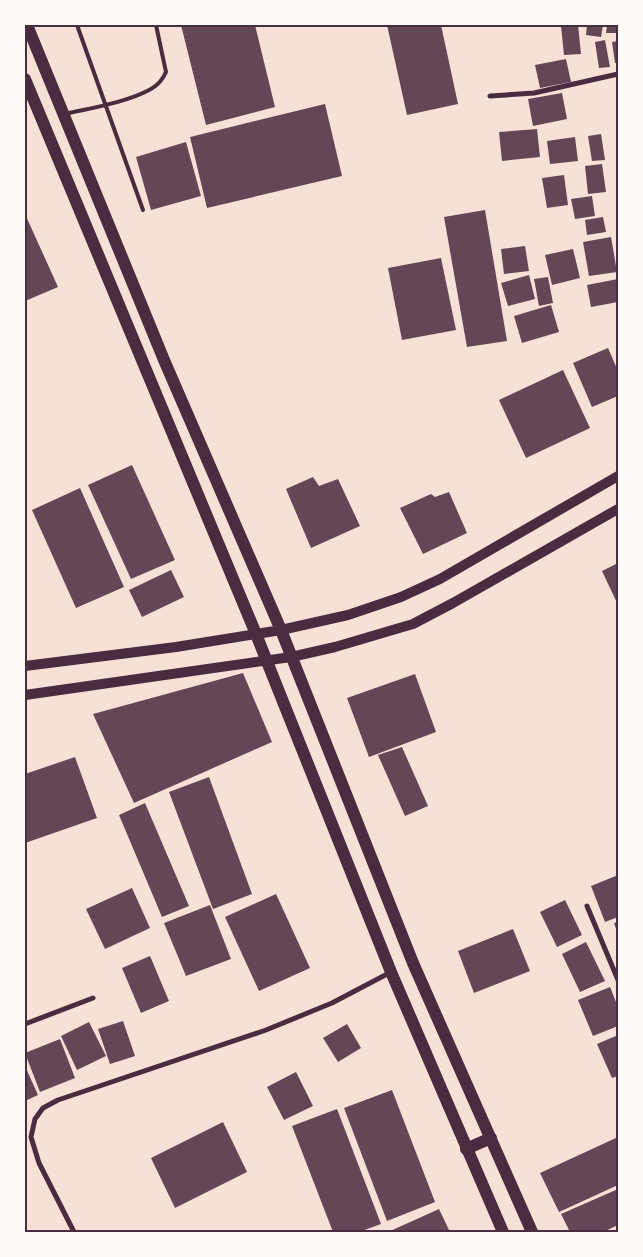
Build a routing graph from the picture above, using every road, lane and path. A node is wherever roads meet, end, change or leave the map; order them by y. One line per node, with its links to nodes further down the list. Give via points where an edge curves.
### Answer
1 (77, 25): 7 (lane)
2 (156, 25): 7 (lane, via 166,72 159,84)
3 (28, 27): 8 (main road)
4 (618, 74): 6 (street, via 534,92)
5 (25, 79): 13 (main road)
6 (490, 96)
7 (105, 104): 8 (lane); 9 (lane)
8 (63, 115): 12 (main road)
9 (143, 210)
10 (618, 476): 12 (main road, via 440,579 400,598 348,615)
11 (618, 509): 14 (main road, via 413,624)
12 (281, 630): 13 (main road); 14 (main road)
13 (256, 634): 15 (main road); 16 (main road)
14 (291, 657): 15 (main road); 24 (main road, via 413,963)
15 (267, 661): 17 (main road); 20 (main road)
16 (25, 666)
17 (25, 695)
18 (587, 906): 19 (street)
19 (615, 966): 21 (street)
20 (391, 972): 25 (main road); 26 (street, via 332,1003 266,1030 58,1100 43,1108 35,1119 31,1137 39,1163)
21 (618, 980)
22 (94, 998): 23 (street)
23 (25, 1024)
24 (490, 1138): 25 (main road); 28 (main road)
25 (466, 1149): 27 (main road)
26 (74, 1232)
27 (503, 1232)
28 (532, 1232)

